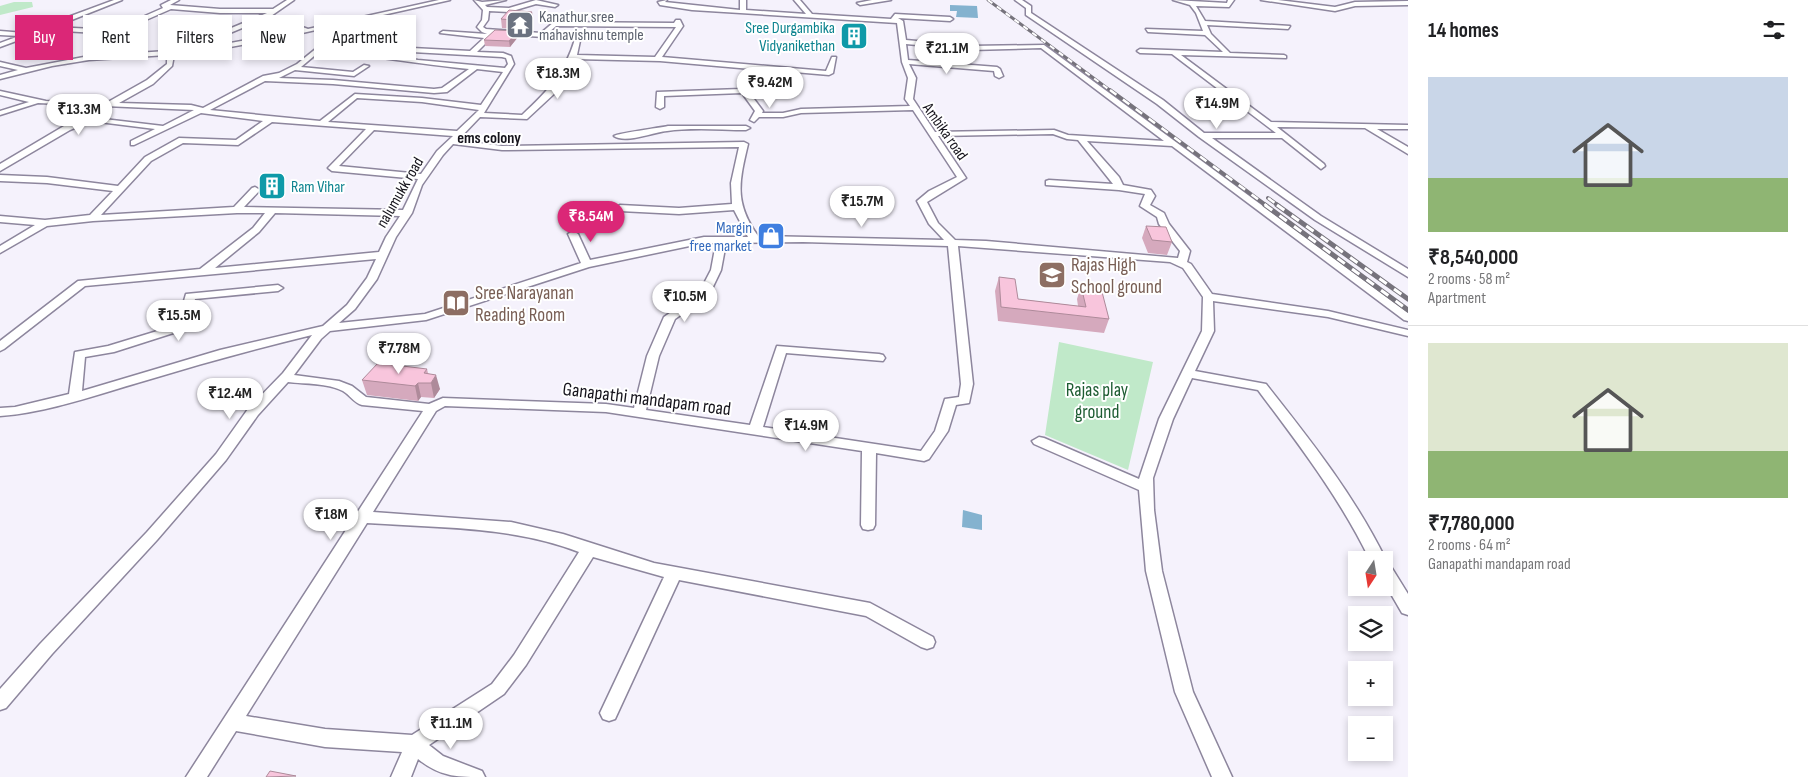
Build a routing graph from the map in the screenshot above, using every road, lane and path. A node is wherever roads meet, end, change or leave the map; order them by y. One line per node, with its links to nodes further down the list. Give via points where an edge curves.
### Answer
1 (119, 0): 31 (street)
2 (176, 0): 21 (street, via 163,6)
3 (291, 0): 26 (street)
4 (447, 0): 41 (street)
5 (503, 0): 18 (street)
6 (664, 0): 23 (street, via 660,3)
7 (744, 0): 27 (street)
8 (797, 0): 30 (street)
9 (888, 0): 14 (street)
10 (1018, 0): 97 (street, via 1029,7 1028,14 1160,102)
11 (1176, 0): 19 (street)
12 (1231, 0): 19 (street, via 1229,5)
13 (1264, 0): 15 (street, via 1335,9)
14 (857, 1): 32 (street)
15 (1352, 2): 17 (street)
16 (238, 3): 25 (street)
17 (1408, 3)
18 (481, 4): 20 (street, via 509,10 536,2); 47 (street, via 485,20 480,27)
19 (1192, 4): 35 (street)
20 (555, 5)
21 (170, 7): 24 (street); 38 (street, via 114,32)
22 (898, 7): 33 (street)
23 (692, 8): 27 (street); 36 (street, via 680,18)
24 (213, 10): 25 (street); 28 (street)
25 (222, 11): 26 (street)
26 (273, 11): 29 (street)
27 (743, 12): 30 (street)
28 (202, 15)
29 (267, 15)
30 (810, 15): 32 (street)
31 (73, 17)
32 (858, 18): 33 (street)
33 (895, 18): 34 (street); 50 (street, Ambika road, via 900,21)
34 (950, 19)
35 (1205, 23): 37 (street); 45 (street)
36 (679, 24): 48 (street, via 554,24); 62 (street)
37 (1288, 28)
38 (73, 30)
39 (304, 30): 41 (street)
40 (1148, 30): 45 (street)
41 (308, 31): 42 (street)
42 (304, 32)
43 (0, 33): 46 (street)
44 (443, 33): 47 (street)
45 (1208, 33): 58 (street)
46 (15, 34)
47 (491, 34): 48 (street); 54 (street)
48 (543, 34): 59 (street, via 580,37)
49 (15, 39): 51 (street)
50 (901, 42): 65 (street, Ambika road); 104 (street, via 971,48 1042,46)
51 (0, 45)
52 (416, 50): 54 (street)
53 (1140, 51): 55 (street)
54 (471, 53): 72 (street, via 509,57 511,64)
55 (1174, 53): 58 (street); 89 (street)
56 (158, 54): 71 (street, via 89,58)
57 (314, 54): 69 (street)
58 (1228, 54): 60 (street)
59 (573, 57): 62 (street); 83 (street, via 552,91 524,117)
60 (1284, 57)
61 (834, 58): 70 (street, via 829,73)
62 (657, 59): 70 (street, via 751,65)
63 (170, 60): 79 (street, via 170,65 150,82)
64 (405, 60): 68 (street)
65 (905, 62): 73 (street, via 997,69); 81 (street, Ambika road, via 912,78 909,99)
66 (0, 64): 71 (street)
67 (366, 66): 69 (street, via 354,74)
68 (476, 67): 72 (street); 75 (street, via 444,90 434,91)
69 (293, 68): 75 (street)
70 (755, 68): 76 (street)
71 (26, 70): 74 (street)
72 (506, 74): 83 (street, nalumukk road)
73 (1000, 76)
74 (0, 77)
75 (264, 79): 82 (street)
76 (744, 90): 80 (street, via 666,92 660,94); 85 (street, via 759,111)
77 (0, 93): 78 (street)
78 (37, 101): 79 (street); 84 (street)
79 (111, 104): 82 (street); 86 (street)
80 (660, 107)
81 (913, 108): 85 (street); 96 (street, Ambika road)
82 (202, 110): 87 (street); 93 (street)
83 (482, 111): 88 (street, via 422,100 355,96); 95 (street, nalumukk road)
84 (0, 113)
85 (758, 115): 94 (street)
86 (93, 119): 93 (street); 106 (street, via 66,128)
87 (270, 120): 88 (street); 112 (street, via 238,143 182,140 148,159)
88 (321, 124): 91 (street)
89 (1269, 124): 90 (street); 99 (street)
90 (1365, 125): 92 (street); 105 (street)
91 (373, 127): 95 (street); 109 (street, via 332,168)
92 (1408, 127)
93 (164, 128): 102 (street)
94 (746, 128): 98 (street, via 668,128); 103 (street)
95 (461, 134): 101 (street, nalumukk road)
96 (931, 134): 100 (street, via 1054,132); 125 (street, Ambika road, via 962,178 924,197 922,203 934,224)
97 (1202, 135): 99 (street); 130 (street, via 1318,218)
98 (618, 136)
99 (1282, 136): 107 (street)
100 (1080, 138): 104 (street); 111 (street, via 1116,179)
101 (453, 142): 103 (street, via 502,148); 109 (street, nalumukk road, via 440,153)
102 (134, 143)
103 (744, 144): 114 (street, via 735,189)
104 (1175, 144): 136 (street)
105 (1408, 151)
106 (2, 166)
107 (1321, 166)
108 (0, 178): 112 (street)
109 (423, 178): 118 (street, nalumukk road)
110 (1049, 183): 111 (street)
111 (1119, 187): 128 (street, via 1148,192 1150,196 1145,206 1161,215 1185,252)
112 (120, 189): 119 (street)
113 (255, 190): 116 (street)
114 (735, 207): 115 (street, via 679,211); 123 (street)
115 (620, 208)
116 (237, 210): 117 (street); 119 (street)
117 (273, 210): 118 (street); 132 (street, via 256,230)
118 (408, 213): 127 (street, nalumukk road, via 390,237)
119 (93, 218): 121 (street)
120 (0, 219): 121 (street)
121 (45, 223): 126 (street)
122 (573, 234): 129 (street)
123 (755, 239): 124 (street); 125 (street)
124 (721, 240): 129 (street, via 704,240); 146 (street, via 716,270 704,295 670,317 653,356)
125 (953, 244): 128 (street, via 1172,259); 149 (street, Ganapathi mandapam road, via 967,384 965,400 950,402 946,424 924,456)
126 (0, 250)
127 (382, 256): 132 (street); 137 (street, nalumukk road, via 372,279 352,306)
128 (1181, 263): 135 (street, via 1187,266)
129 (587, 264): 137 (street, via 426,317)
130 (1396, 265): 131 (street); 133 (street)
131 (1408, 265)
132 (202, 272): 139 (street, via 82,283)
133 (1408, 274)
134 (278, 288): 143 (street, via 190,296 182,327 79,355)
135 (1208, 296): 138 (street, via 1328,314); 141 (street, via 1208,331)
136 (1408, 318)
137 (329, 328): 142 (street, nalumukk road); 143 (street)
138 (1408, 332)
139 (0, 347)
140 (879, 358): 147 (street, via 781,349)
141 (1187, 372): 150 (street, via 1166,419 1146,478); 154 (street, via 1262,386 1349,506)
142 (285, 378): 144 (street, Ganapathi mandapam road, via 335,384 348,389 362,401); 159 (street, nalumukk road, via 253,412 221,457 152,536)
143 (75, 396): 145 (street)
144 (431, 408): 146 (street, Ganapathi mandapam road, via 443,402 505,403 606,408); 151 (street)
145 (0, 412)
146 (639, 413): 147 (street, Ganapathi mandapam road)
147 (756, 431): 149 (street, Ganapathi mandapam road)
148 (1039, 441): 150 (street)
149 (869, 448): 152 (street)
150 (1146, 488): 166 (street, via 1154,571 1184,692)
151 (364, 517): 153 (street, via 511,526); 161 (street)
152 (868, 525)
153 (590, 550): 155 (street); 162 (street, via 498,689)
154 (1373, 551)
155 (674, 573): 158 (street, via 870,610); 160 (street)
156 (1393, 584): 157 (street)
157 (1408, 608)
158 (928, 642)
159 (0, 702)
160 (609, 713)
161 (233, 722): 162 (street, via 326,738); 163 (street)
162 (414, 744): 164 (street); 165 (street, via 437,764)
163 (196, 777)
164 (401, 777)
165 (475, 777)
166 (1222, 777)

